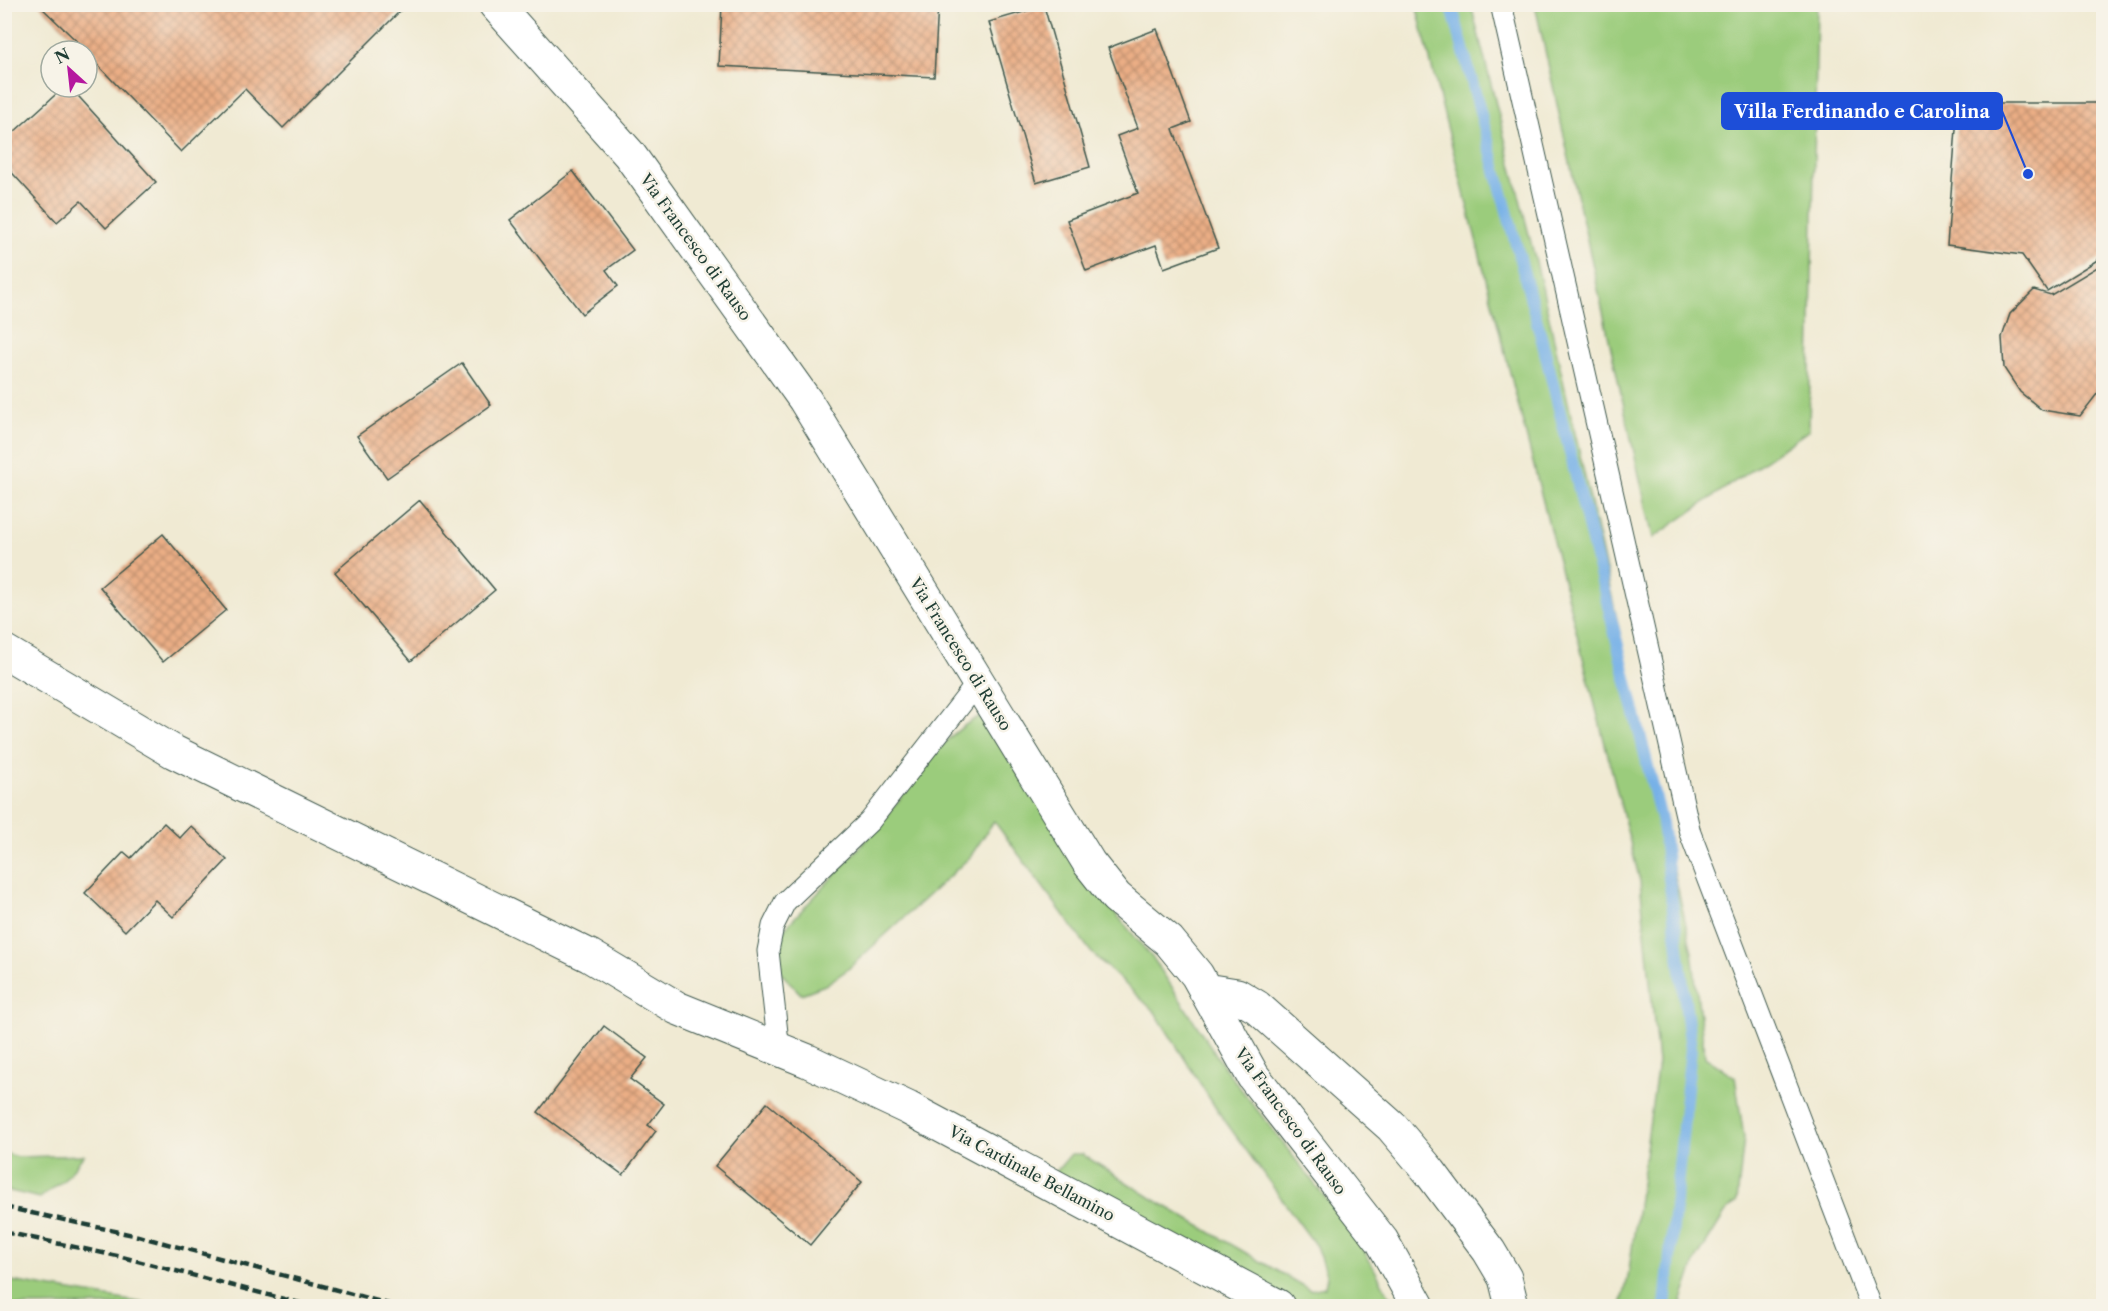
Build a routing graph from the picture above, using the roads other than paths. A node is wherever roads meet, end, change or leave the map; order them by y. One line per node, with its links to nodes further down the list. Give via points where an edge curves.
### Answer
1 (495, 4): 4 (street, Via Francesco di Rauso, via 629,154 798,390)
2 (1501, 4): 10 (lane, via 1690,833)
3 (4, 651): 6 (street, Via Cardinale Bellamino, via 174,752 590,956 677,1008)
4 (979, 681): 5 (street, Via Francesco di Rauso, via 1089,863 1116,897 1169,941); 6 (lane, via 870,821 784,902 773,926 768,951)
5 (1205, 990): 8 (street, Via Francesco di Rauso, via 1253,1076 1382,1241); 9 (street, via 1237,995 1257,1007 1392,1127 1489,1251 1505,1278)
6 (779, 1051): 7 (street, Via Cardinale Bellamino, via 908,1108)
7 (1278, 1306)
8 (1418, 1306)
9 (1512, 1306)
10 (1870, 1306)

